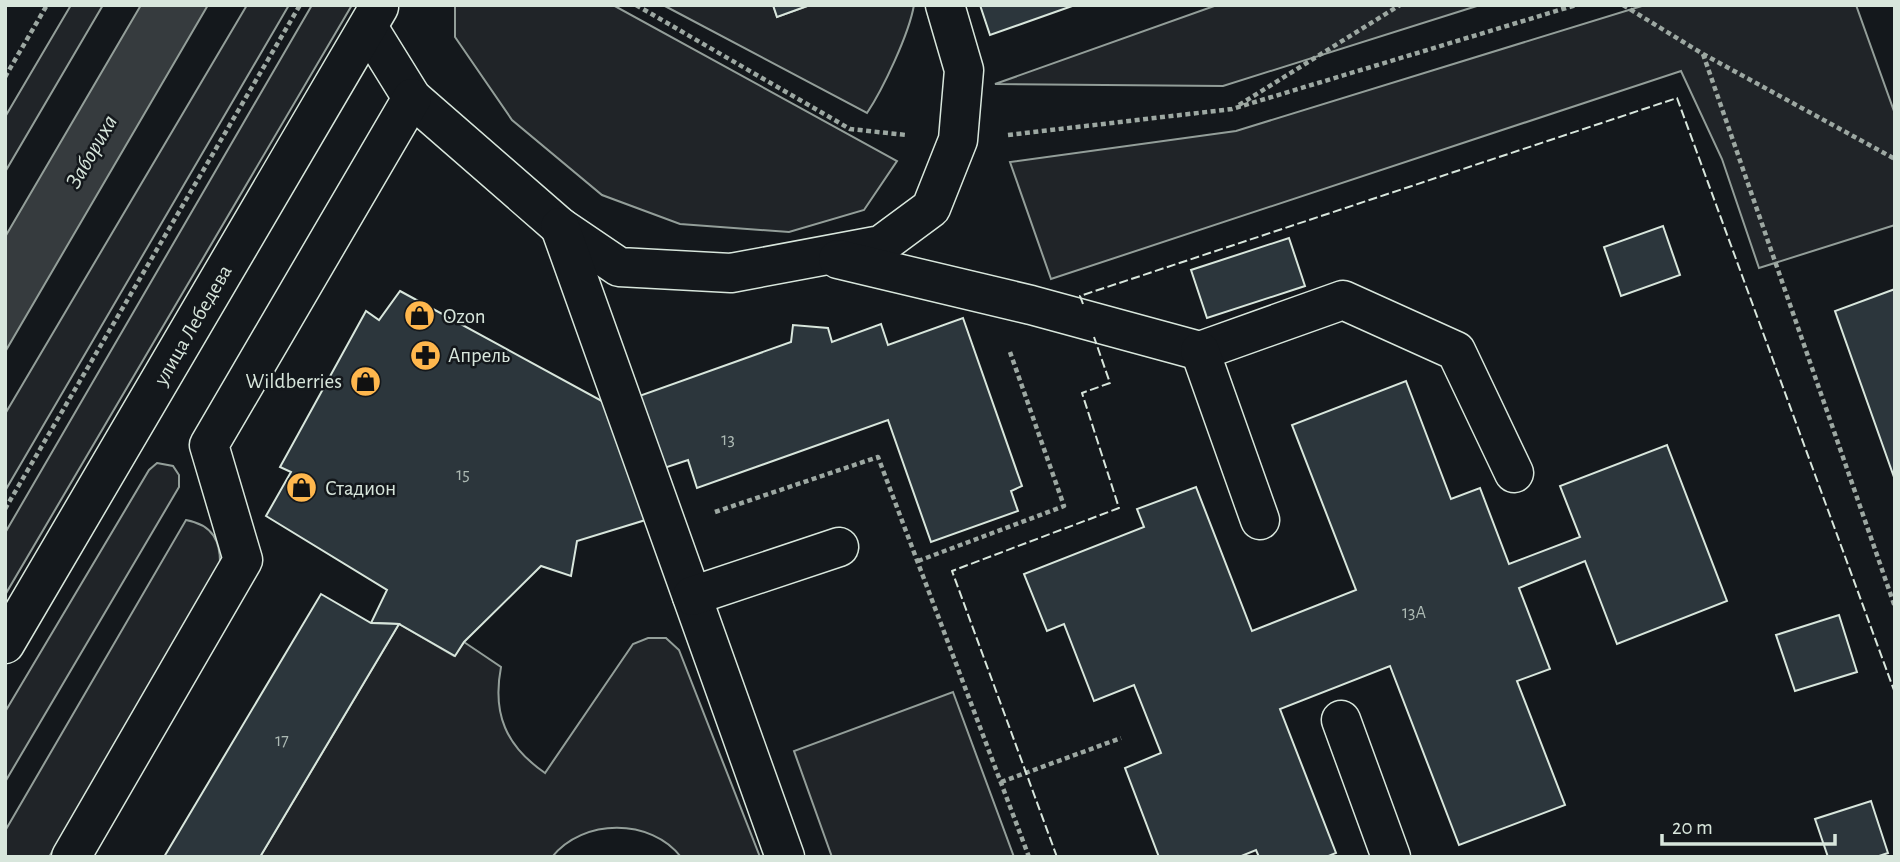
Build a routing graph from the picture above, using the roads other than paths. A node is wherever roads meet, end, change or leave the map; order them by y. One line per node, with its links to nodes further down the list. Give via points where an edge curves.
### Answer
1 (945, 5): 5 (street, via 964,70 958,140 931,208 881,245)
2 (374, 16): 3 (street); 11 (street, улица Лебедева)
3 (412, 98): 4 (street); 13 (street, via 209,445 243,560)
4 (560, 227): 5 (street, via 619,267 732,273); 10 (street)
5 (822, 255): 6 (street)
6 (1200, 351): 7 (street, via 1343,300 1456,351); 8 (street)
7 (1514, 473)
8 (1260, 520)
9 (839, 547): 10 (street)
10 (692, 596): 14 (street)
11 (5, 644)
12 (1341, 720): 15 (street)
13 (71, 857)
14 (785, 857)
15 (1391, 857)

